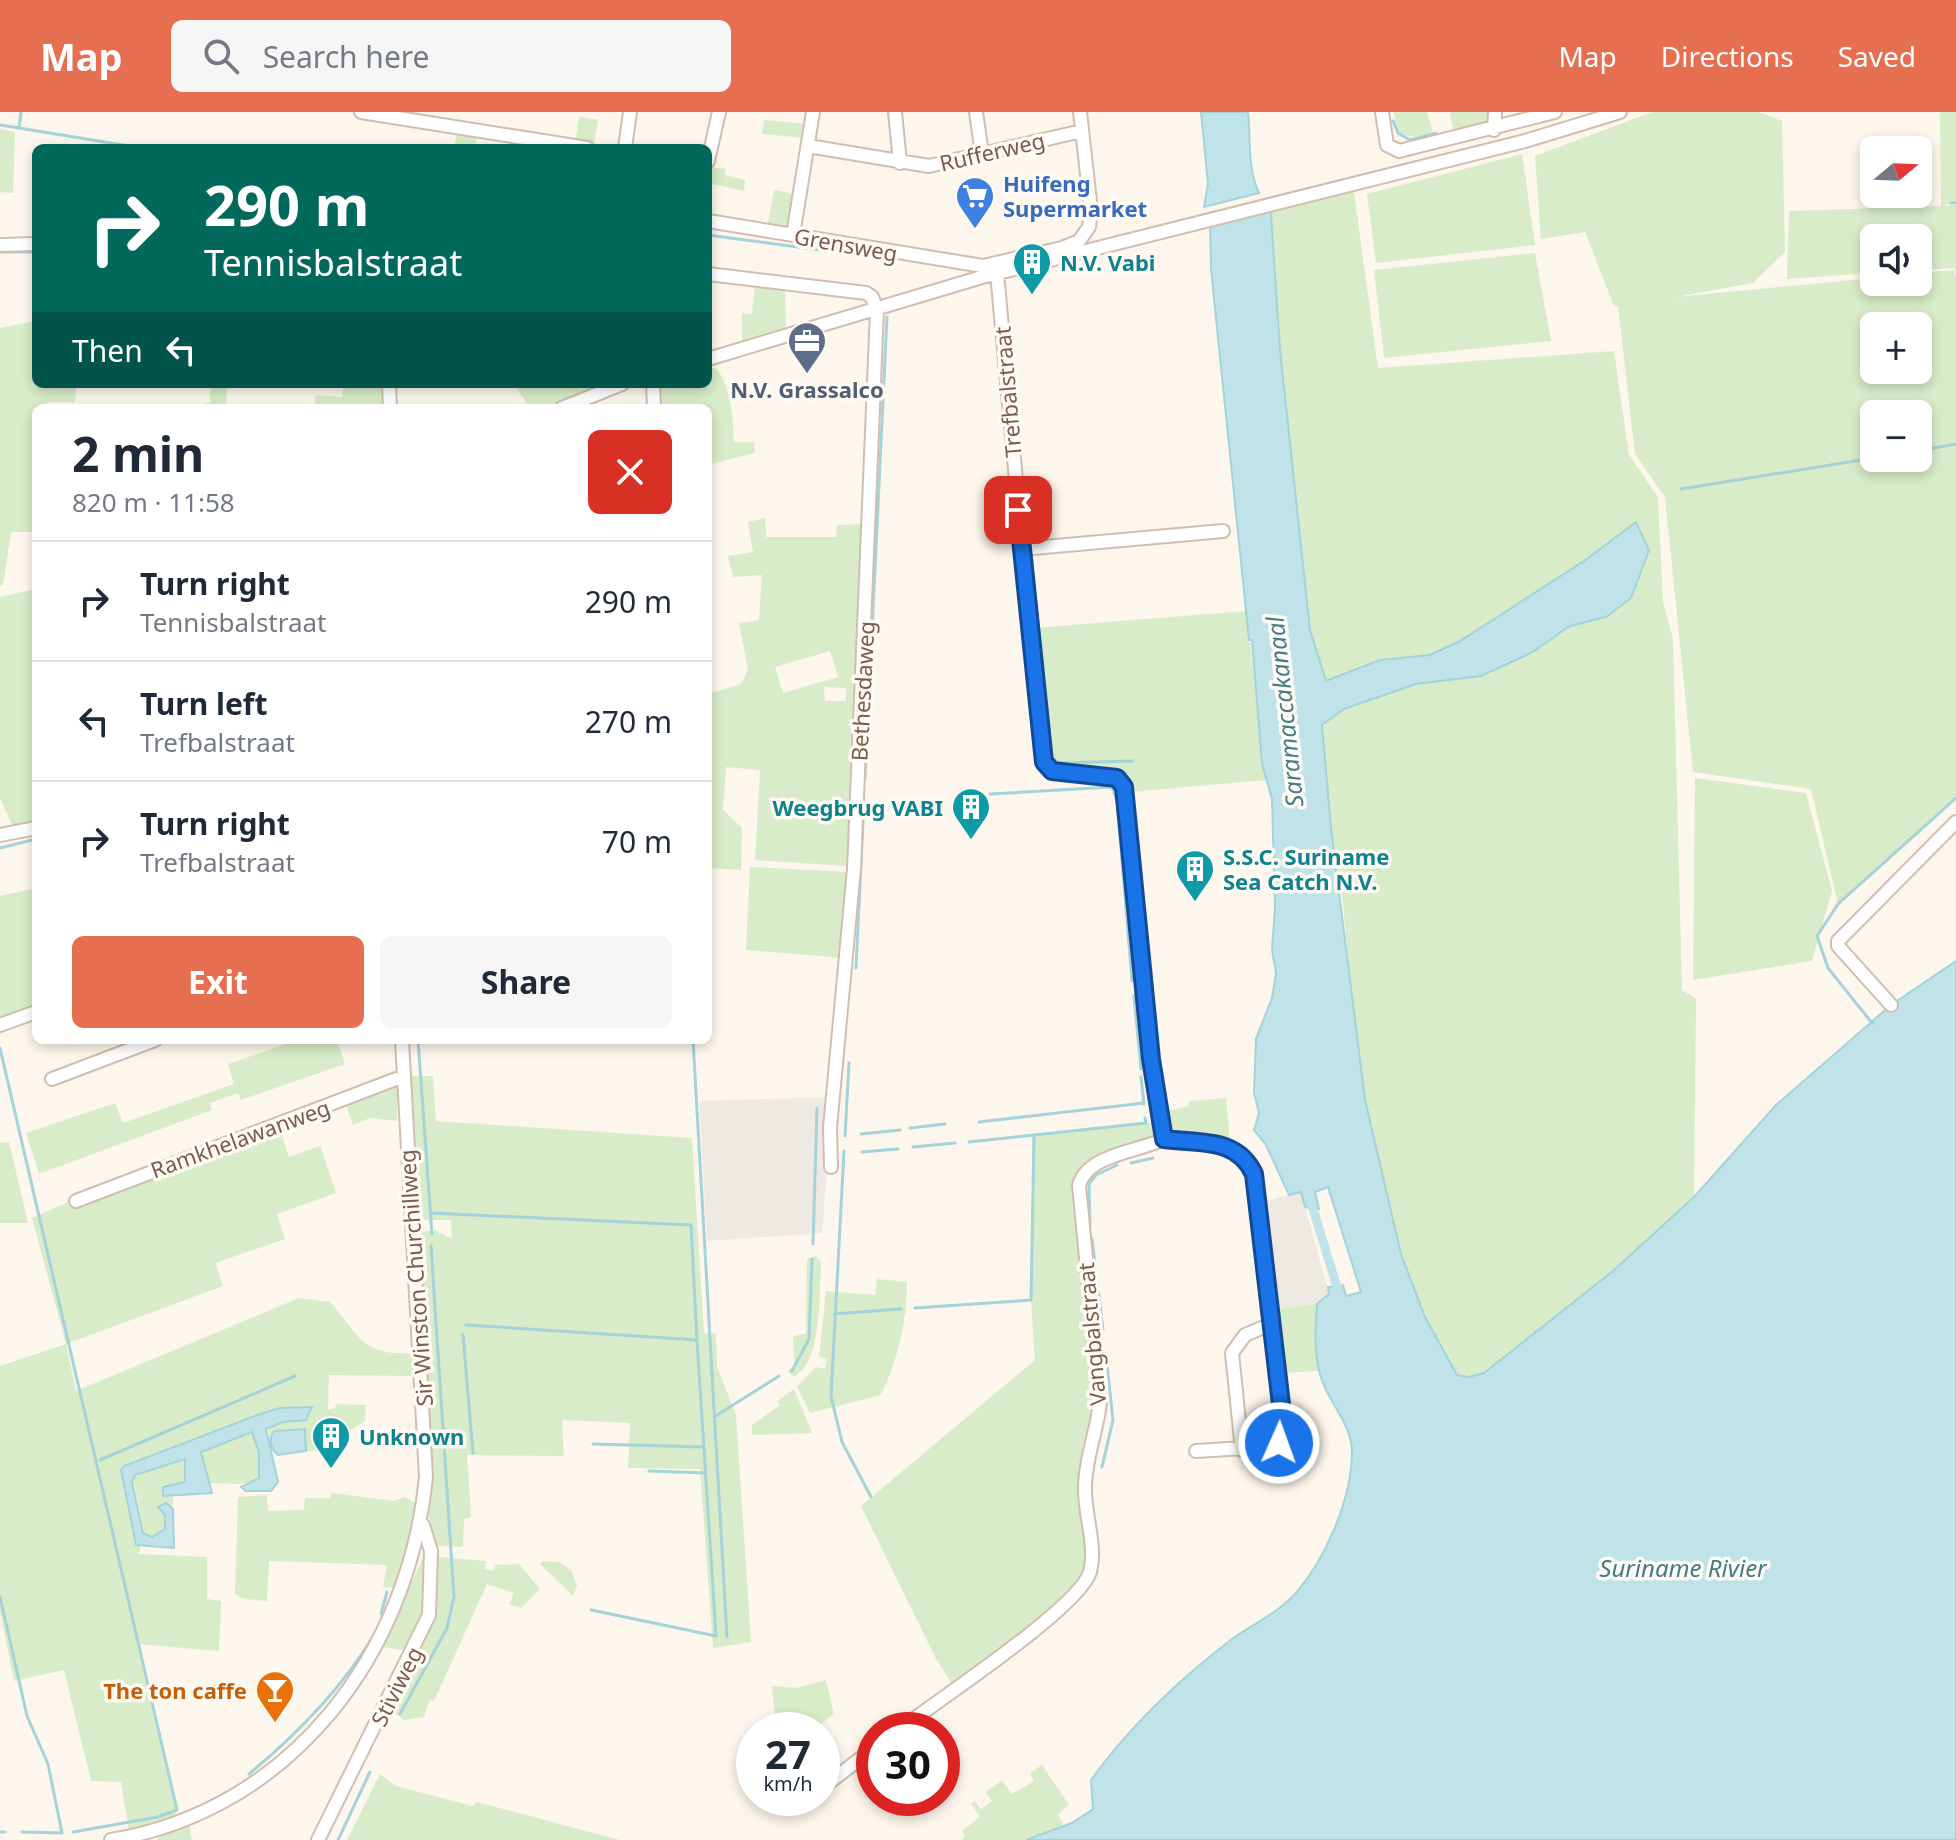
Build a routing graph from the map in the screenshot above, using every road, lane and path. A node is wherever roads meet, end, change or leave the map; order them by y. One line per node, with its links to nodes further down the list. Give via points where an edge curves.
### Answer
1 (361, 112): 14 (street)
2 (630, 112): 15 (street)
3 (719, 112): 16 (street)
4 (813, 112): 17 (street)
5 (895, 112): 19 (street)
6 (976, 112): 18 (street)
7 (1080, 112): 13 (street)
8 (1382, 112): 12 (street, via 1386,142 1396,151)
9 (1495, 112): 12 (street)
10 (1555, 112): 12 (street)
11 (1620, 112): 24 (street)
12 (1494, 130)
13 (1082, 131): 18 (street, Rufferweg); 24 (street, via 1089,227 1079,241)
14 (562, 144)
15 (626, 144)
16 (712, 144)
17 (808, 146): 19 (street, Rufferweg); 21 (street)
18 (982, 154): 19 (street, Rufferweg, via 942,164)
19 (900, 163)
20 (712, 222): 21 (street, Grensweg)
21 (793, 235): 25 (street, Grensweg)
22 (32, 244): 23 (street)
23 (0, 245)
24 (1001, 269): 25 (street); 32 (street, Trefbalstraat)
25 (982, 271): 27 (street)
26 (712, 274): 27 (street, via 866,293)
27 (877, 310): 28 (street); 44 (street, Bethesdaweg, via 854,869)
28 (712, 358)
29 (612, 388): 30 (street)
30 (572, 404)
31 (1223, 531): 32 (street)
32 (1022, 549): 43 (street, Trefbalstraat, via 1044,762 1052,771 1117,778 1122,783)
33 (1956, 822): 36 (street, via 1838,941)
34 (32, 829): 35 (street)
35 (0, 835)
36 (1891, 1005)
37 (32, 1013): 38 (street)
38 (0, 1025)
39 (144, 1044): 42 (street)
40 (402, 1044): 41 (street, Sir Winston Churchillweg)
41 (404, 1076): 45 (street, Ramkhelawanweg); 49 (street, Sir Winston Churchillweg, via 425,1429)
42 (52, 1079)
43 (1164, 1139): 46 (street, via 1227,1146 1248,1161 1257,1188); 50 (street, Vangbalstraat, via 1095,1164 1083,1173 1079,1185 1100,1403 1085,1483 1091,1557 1085,1582)
44 (831, 1167)
45 (76, 1201)
46 (1271, 1324): 47 (street, via 1245,1335 1232,1353); 47 (street, via 1281,1440 1276,1446)
47 (1242, 1450): 48 (street)
48 (1196, 1451)
49 (422, 1522): 53 (street, Sir Winston Churchillweg, via 381,1640 306,1741 210,1808); 54 (street, Stiviweg, via 431,1551 429,1615)
50 (923, 1712)
51 (856, 1762): 52 (street)
52 (840, 1774)
53 (111, 1840)
54 (318, 1840)

